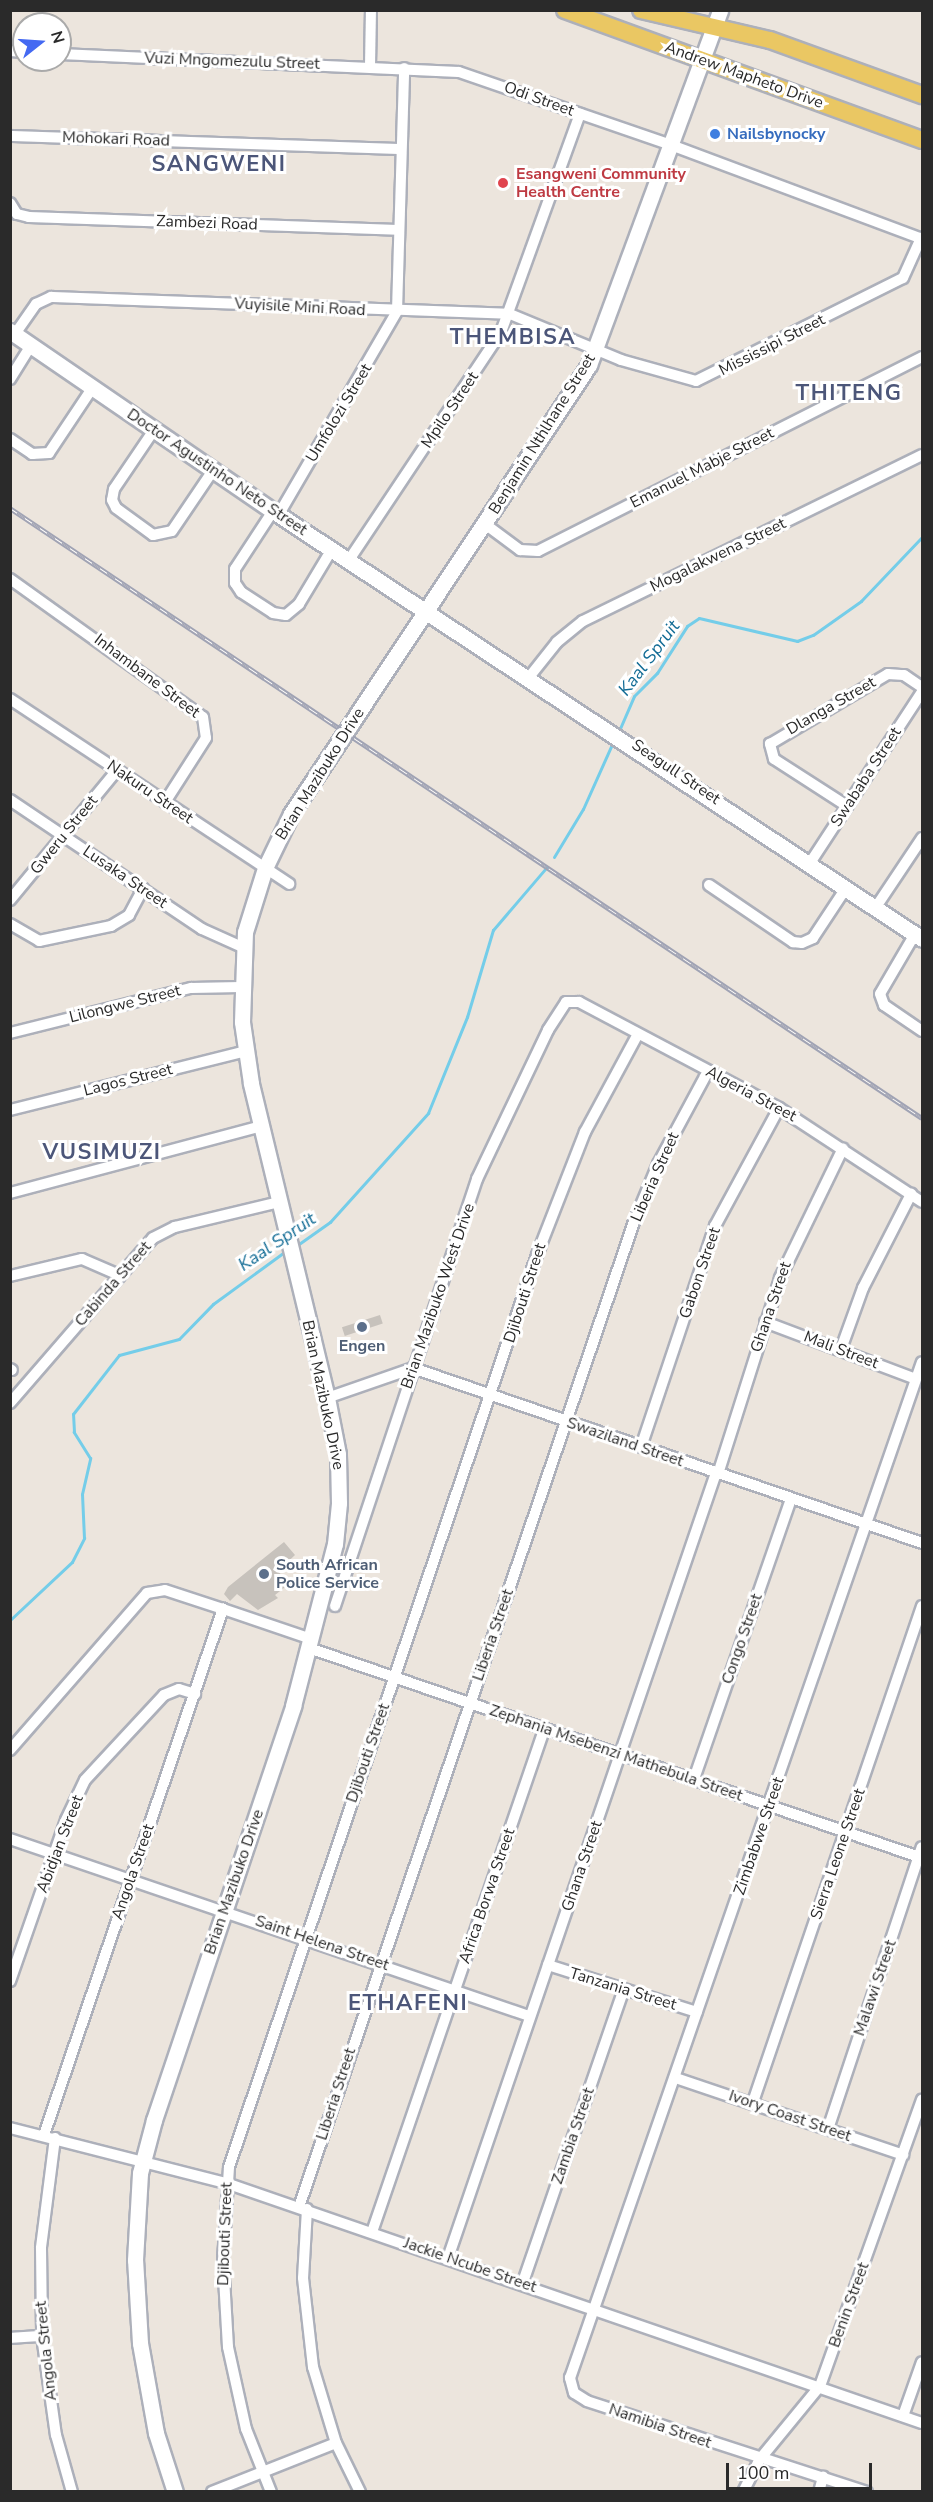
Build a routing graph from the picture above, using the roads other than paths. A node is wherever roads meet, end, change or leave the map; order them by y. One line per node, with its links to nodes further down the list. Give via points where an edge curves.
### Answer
1 (371, 10): 8 (street)
2 (565, 10): 7 (main road, Andrew Mapheto Drive)
3 (641, 10): 5 (main road, Andrew Mapheto Drive)
4 (720, 10): 5 (street, Benjamin Nthlhane Street)
5 (713, 27): 7 (street, Benjamin Nthlhane Street); 10 (main road, Andrew Mapheto Drive, via 803,50)
6 (72, 54): 8 (street, Vuzi Mngomezulu Street)
7 (701, 60): 13 (main road, Andrew Mapheto Drive); 14 (street, Benjamin Nthlhane Street)
8 (370, 66): 9 (street, Vuzi Mngomezulu Street)
9 (404, 69): 11 (street, Odi Street, via 477,77); 15 (street)
10 (922, 95)
11 (580, 114): 14 (street, Odi Street); 20 (street, Mpilo Street)
12 (10, 136): 15 (street, Mohokari Road)
13 (922, 140)
14 (671, 145): 18 (street, Odi Street); 23 (street, Benjamin Nthlhane Street)
15 (401, 149): 17 (street)
16 (10, 203): 17 (street, Zambezi Road, via 17,214)
17 (398, 230): 19 (street)
18 (922, 239): 23 (street, Mississipi Street, via 903,278 701,381 677,378)
19 (397, 311): 20 (street, Vuyisile Mini Road); 21 (street, Vuyisile Mini Road, via 51,297 36,304); 31 (street, Umfolozi Street)
20 (510, 314): 23 (street, Vuyisile Mini Road); 34 (street, Mpilo Street)
21 (13, 333): 22 (street, Doctor Agustinho Neto Street)
22 (31, 346): 25 (street); 26 (street, Doctor Agustinho Neto Street)
23 (596, 348): 32 (street, Benjamin Nthlhane Street)
24 (922, 357): 32 (street, Emanuel Mabje Street, via 538,551 520,550)
25 (10, 379)
26 (93, 387): 27 (street, Doctor Agustinho Neto Street); 28 (street, via 49,453 32,454)
27 (154, 430): 30 (street, Doctor Agustinho Neto Street); 30 (street, via 114,489 112,500 116,508 153,535 172,531)
28 (10, 439)
29 (922, 455): 37 (street, Mogalakwena Street, via 584,621 557,642)
30 (214, 469): 31 (street, Doctor Agustinho Neto Street)
31 (276, 512): 33 (street, Doctor Agustinho Neto Street); 33 (street, Umfolozi Street, via 235,569 235,583 241,592 273,613 286,615 299,604)
32 (484, 524): 36 (street, Benjamin Nthlhane Street)
33 (332, 549): 34 (street, Doctor Agustinho Neto Street)
34 (350, 560): 36 (street, Doctor Agustinho Neto Street)
35 (10, 579): 43 (street, Inhambane Street, via 203,717 206,738)
36 (427, 608): 37 (street, Seagull Street); 48 (street, Brian Mazibuko Drive, via 291,814)
37 (530, 676): 47 (street, Seagull Street)
38 (922, 687): 44 (street, Dlanga Street, via 904,675 888,674 770,744 774,759)
39 (922, 692): 44 (street, Swababa Street)
40 (10, 699): 41 (street, Nakuru Street)
41 (117, 770): 43 (street, Nakuru Street); 45 (street, Gweru Street)
42 (10, 800): 45 (street, Lusaka Street)
43 (165, 802): 48 (street, Nakuru Street)
44 (847, 806): 47 (street, Swababa Street)
45 (64, 836): 52 (street, Lusaka Street); 53 (street, Gweru Street)
46 (922, 838): 54 (street)
47 (810, 863): 51 (street, Seagull Street)
48 (265, 868): 49 (street, Nakuru Street); 57 (street, Brian Mazibuko Drive)
49 (289, 884)
50 (709, 885): 51 (street, via 793,942 801,943 813,938)
51 (846, 888): 54 (street, Seagull Street)
52 (143, 890): 55 (street, via 129,915 111,926 39,941); 57 (street, Lusaka Street, via 202,929)
53 (10, 900)
54 (876, 907): 56 (street, Seagull Street)
55 (10, 924)
56 (919, 936): 60 (street, via 880,994 884,1005)
57 (242, 947): 58 (street, Brian Mazibuko Drive)
58 (241, 987): 61 (street, Lilongwe Street, via 191,988); 63 (street, Brian Mazibuko Drive)
59 (571, 1001): 62 (street, Algeria Street); 78 (street, Brian Mazibuko West Drive, via 555,1017 486,1159)
60 (922, 1031)
61 (10, 1033)
62 (638, 1034): 64 (street, Algeria Street); 80 (street, Djibouti Street, via 570,1165)
63 (246, 1051): 66 (street, Lagos Street); 67 (street, Brian Mazibuko Drive)
64 (708, 1071): 65 (street, Algeria Street); 83 (street, Liberia Street, via 646,1190)
65 (779, 1108): 68 (street, Algeria Street); 84 (street, Gabon Street, via 715,1226)
66 (10, 1110)
67 (261, 1126): 69 (street); 71 (street, Brian Mazibuko Drive)
68 (843, 1148): 70 (street, Algeria Street); 75 (street, Ghana Street, via 788,1258)
69 (10, 1193)
70 (910, 1194): 72 (street, Algeria Street); 76 (street, via 863,1288)
71 (279, 1202): 73 (street, Cabinda Street, via 163,1232); 81 (street, Brian Mazibuko Drive)
72 (922, 1202)
73 (119, 1275): 74 (street, via 82,1259); 82 (street, Cabinda Street)
74 (10, 1276)
75 (765, 1322): 76 (street, Mali Street); 85 (street, Ghana Street)
76 (842, 1349): 79 (street, Mali Street)
77 (922, 1362): 79 (street, Zimbabwe Street)
78 (413, 1368): 80 (street, Swaziland Street); 81 (street); 89 (street, Brian Mazibuko West Drive)
79 (916, 1379): 87 (street, Zimbabwe Street)
80 (492, 1396): 83 (street, Swaziland Street); 93 (street, Djibouti Street)
81 (327, 1398): 92 (street, Brian Mazibuko Drive, via 338,1455 339,1503)
82 (10, 1403)
83 (567, 1422): 84 (street, Swaziland Street); 95 (street, Liberia Street)
84 (641, 1447): 85 (street, Swaziland Street)
85 (717, 1473): 86 (street, Swaziland Street); 98 (street, Ghana Street)
86 (790, 1498): 87 (street, Swaziland Street); 99 (street, Congo Street)
87 (866, 1524): 88 (street, Swaziland Street); 100 (street, Zimbabwe Street)
88 (922, 1543)
89 (334, 1606)
90 (922, 1606): 101 (street, Sierra Leone Street)
91 (223, 1609): 92 (street); 94 (street, Angola Street); 97 (street, via 165,1590 147,1593)
92 (310, 1643): 93 (street, Zephania Msebenzi Mathebula Street); 106 (street, Brian Mazibuko Drive)
93 (394, 1678): 95 (street, Zephania Msebenzi Mathebula Street); 107 (street, Djibouti Street)
94 (195, 1694): 103 (street, Abidjan Street, via 169,1692 95,1769 78,1793); 105 (street, Angola Street)
95 (470, 1704): 96 (street, Zephania Msebenzi Mathebula Street); 108 (street, Liberia Street)
96 (544, 1730): 98 (street, Zephania Msebenzi Mathebula Street); 111 (street, Africa Borwa Street)
97 (10, 1750)
98 (620, 1755): 99 (street, Zephania Msebenzi Mathebula Street); 109 (street, Ghana Street)
99 (694, 1779): 100 (street, Zephania Msebenzi Mathebula Street)
100 (770, 1805): 101 (street, Zephania Msebenzi Mathebula Street); 113 (street, Zimbabwe Street)
101 (845, 1831): 104 (street, Zephania Msebenzi Mathebula Street); 117 (street, Sierra Leone Street)
102 (10, 1839): 103 (street, Saint Helena Street)
103 (54, 1853): 105 (street, Saint Helena Street); 110 (street, Abidjan Street)
104 (921, 1854): 119 (street, Malawi Street)
105 (132, 1878): 106 (street, Saint Helena Street); 120 (street, Angola Street)
106 (225, 1909): 107 (street, Saint Helena Street); 122 (street, Brian Mazibuko Drive)
107 (304, 1938): 108 (street, Saint Helena Street); 123 (street, Djibouti Street)
108 (380, 1963): 111 (street, Saint Helena Street); 124 (street, Liberia Street)
109 (548, 1965): 112 (street, Tanzania Street); 114 (street, Ghana Street)
110 (10, 1981)
111 (455, 1990): 114 (street, Saint Helena Street); 125 (street, Africa Borwa Street)
112 (623, 1991): 113 (street, Tanzania Street); 127 (street, Zambia Street)
113 (698, 2012): 115 (street, Zimbabwe Street)
114 (529, 2016): 126 (street, Ghana Street)
115 (676, 2078): 117 (street, Ivory Coast Street); 128 (street, Zimbabwe Street)
116 (922, 2100): 121 (street, Benin Street)
117 (753, 2102): 119 (street, Ivory Coast Street)
118 (10, 2128): 120 (street, Jackie Ncube Street)
119 (828, 2129): 121 (street, Ivory Coast Street)
120 (49, 2136): 122 (street, Jackie Ncube Street); 129 (street, Angola Street, via 41,2248)
121 (903, 2155): 132 (street, Benin Street)
122 (143, 2158): 123 (street, Jackie Ncube Street); 140 (street, Brian Mazibuko Drive, via 135,2234 138,2323 150,2408)
123 (226, 2183): 124 (street, Jackie Ncube Street); 137 (street, Djibouti Street, via 223,2271 228,2348)
124 (303, 2208): 125 (street, Jackie Ncube Street); 135 (street, Liberia Street, via 307,2334)
125 (372, 2232): 126 (street, Jackie Ncube Street)
126 (448, 2258): 127 (street, Jackie Ncube Street)
127 (523, 2282): 128 (street, Jackie Ncube Street)
128 (595, 2309): 132 (street, Jackie Ncube Street); 136 (street, Namibia Street, via 570,2378 574,2393)
129 (42, 2336): 130 (street); 139 (street, Angola Street, via 56,2435)
130 (10, 2338)
131 (922, 2362): 133 (street)
132 (820, 2386): 133 (street, Jackie Ncube Street); 136 (street, Benin Street)
133 (903, 2416): 134 (street, Jackie Ncube Street)
134 (922, 2422)
135 (336, 2444): 137 (street); 143 (street, Liberia Street)
136 (760, 2459): 138 (street, Namibia Street); 144 (street, Benin Street)
137 (261, 2472): 141 (street); 142 (street, Djibouti Street)
138 (823, 2477): 145 (street); 146 (street, Namibia Street)
139 (72, 2492)
140 (175, 2492)
141 (213, 2492)
142 (271, 2492)
143 (360, 2492)
144 (742, 2492)
145 (819, 2492)
146 (867, 2492)

